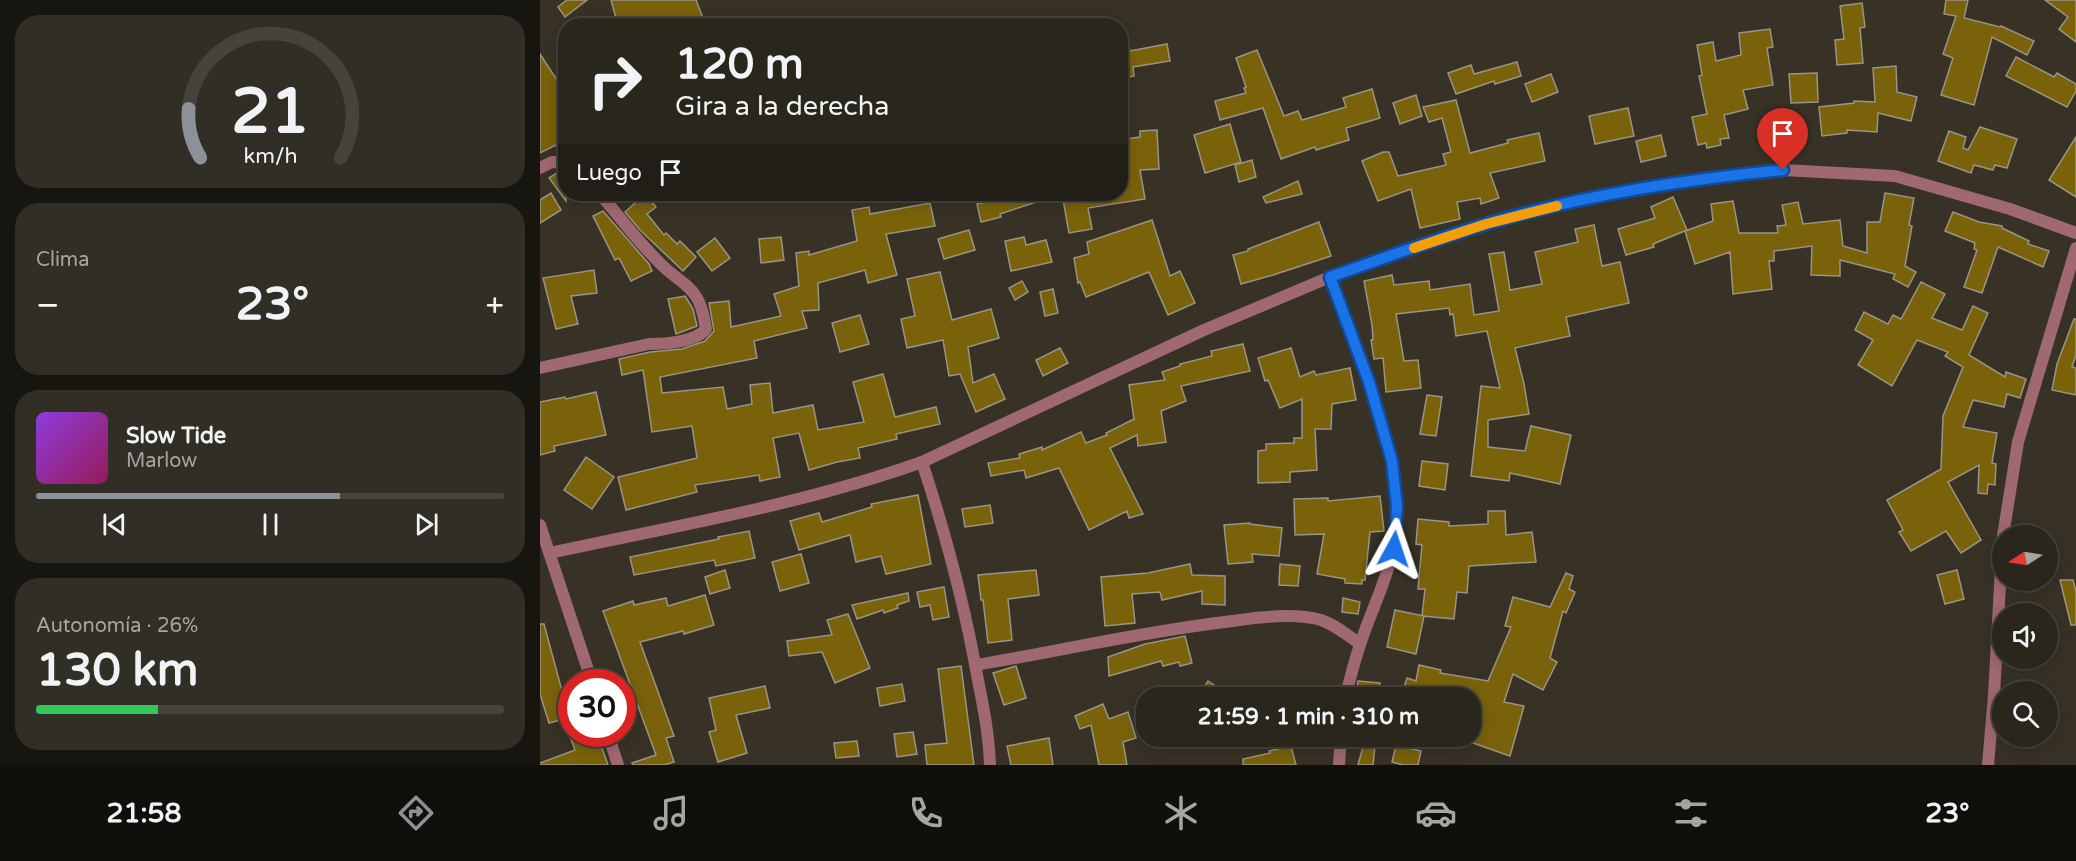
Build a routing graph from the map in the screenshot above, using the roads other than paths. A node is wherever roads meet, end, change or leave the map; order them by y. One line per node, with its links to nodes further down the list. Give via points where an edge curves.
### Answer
1 (558, 162): 2 (street)
2 (540, 168)
3 (606, 201): 7 (street, via 641,244 696,297 706,329 702,334 667,344 649,344)
4 (2076, 233): 6 (street, via 2010,209 1895,177 1783,170 1684,181 1581,200 1486,224)
5 (2076, 248): 10 (street, via 2018,442)
6 (1330, 277): 8 (street, via 1204,330); 13 (street, via 1369,382 1392,461 1397,507 1394,549)
7 (540, 368)
8 (922, 462): 11 (street, via 811,497); 14 (street, via 946,538)
9 (540, 525): 11 (street)
10 (2005, 525)
11 (545, 554): 15 (street)
12 (2000, 591): 22 (street)
13 (1360, 644): 14 (street, via 1321,621 1254,618 1181,627); 16 (street)
14 (976, 665): 20 (street)
15 (587, 669)
16 (1348, 687)
17 (612, 747): 19 (street)
18 (1340, 747): 21 (street)
19 (618, 765)
20 (990, 765)
21 (1339, 765)
22 (1988, 765)

